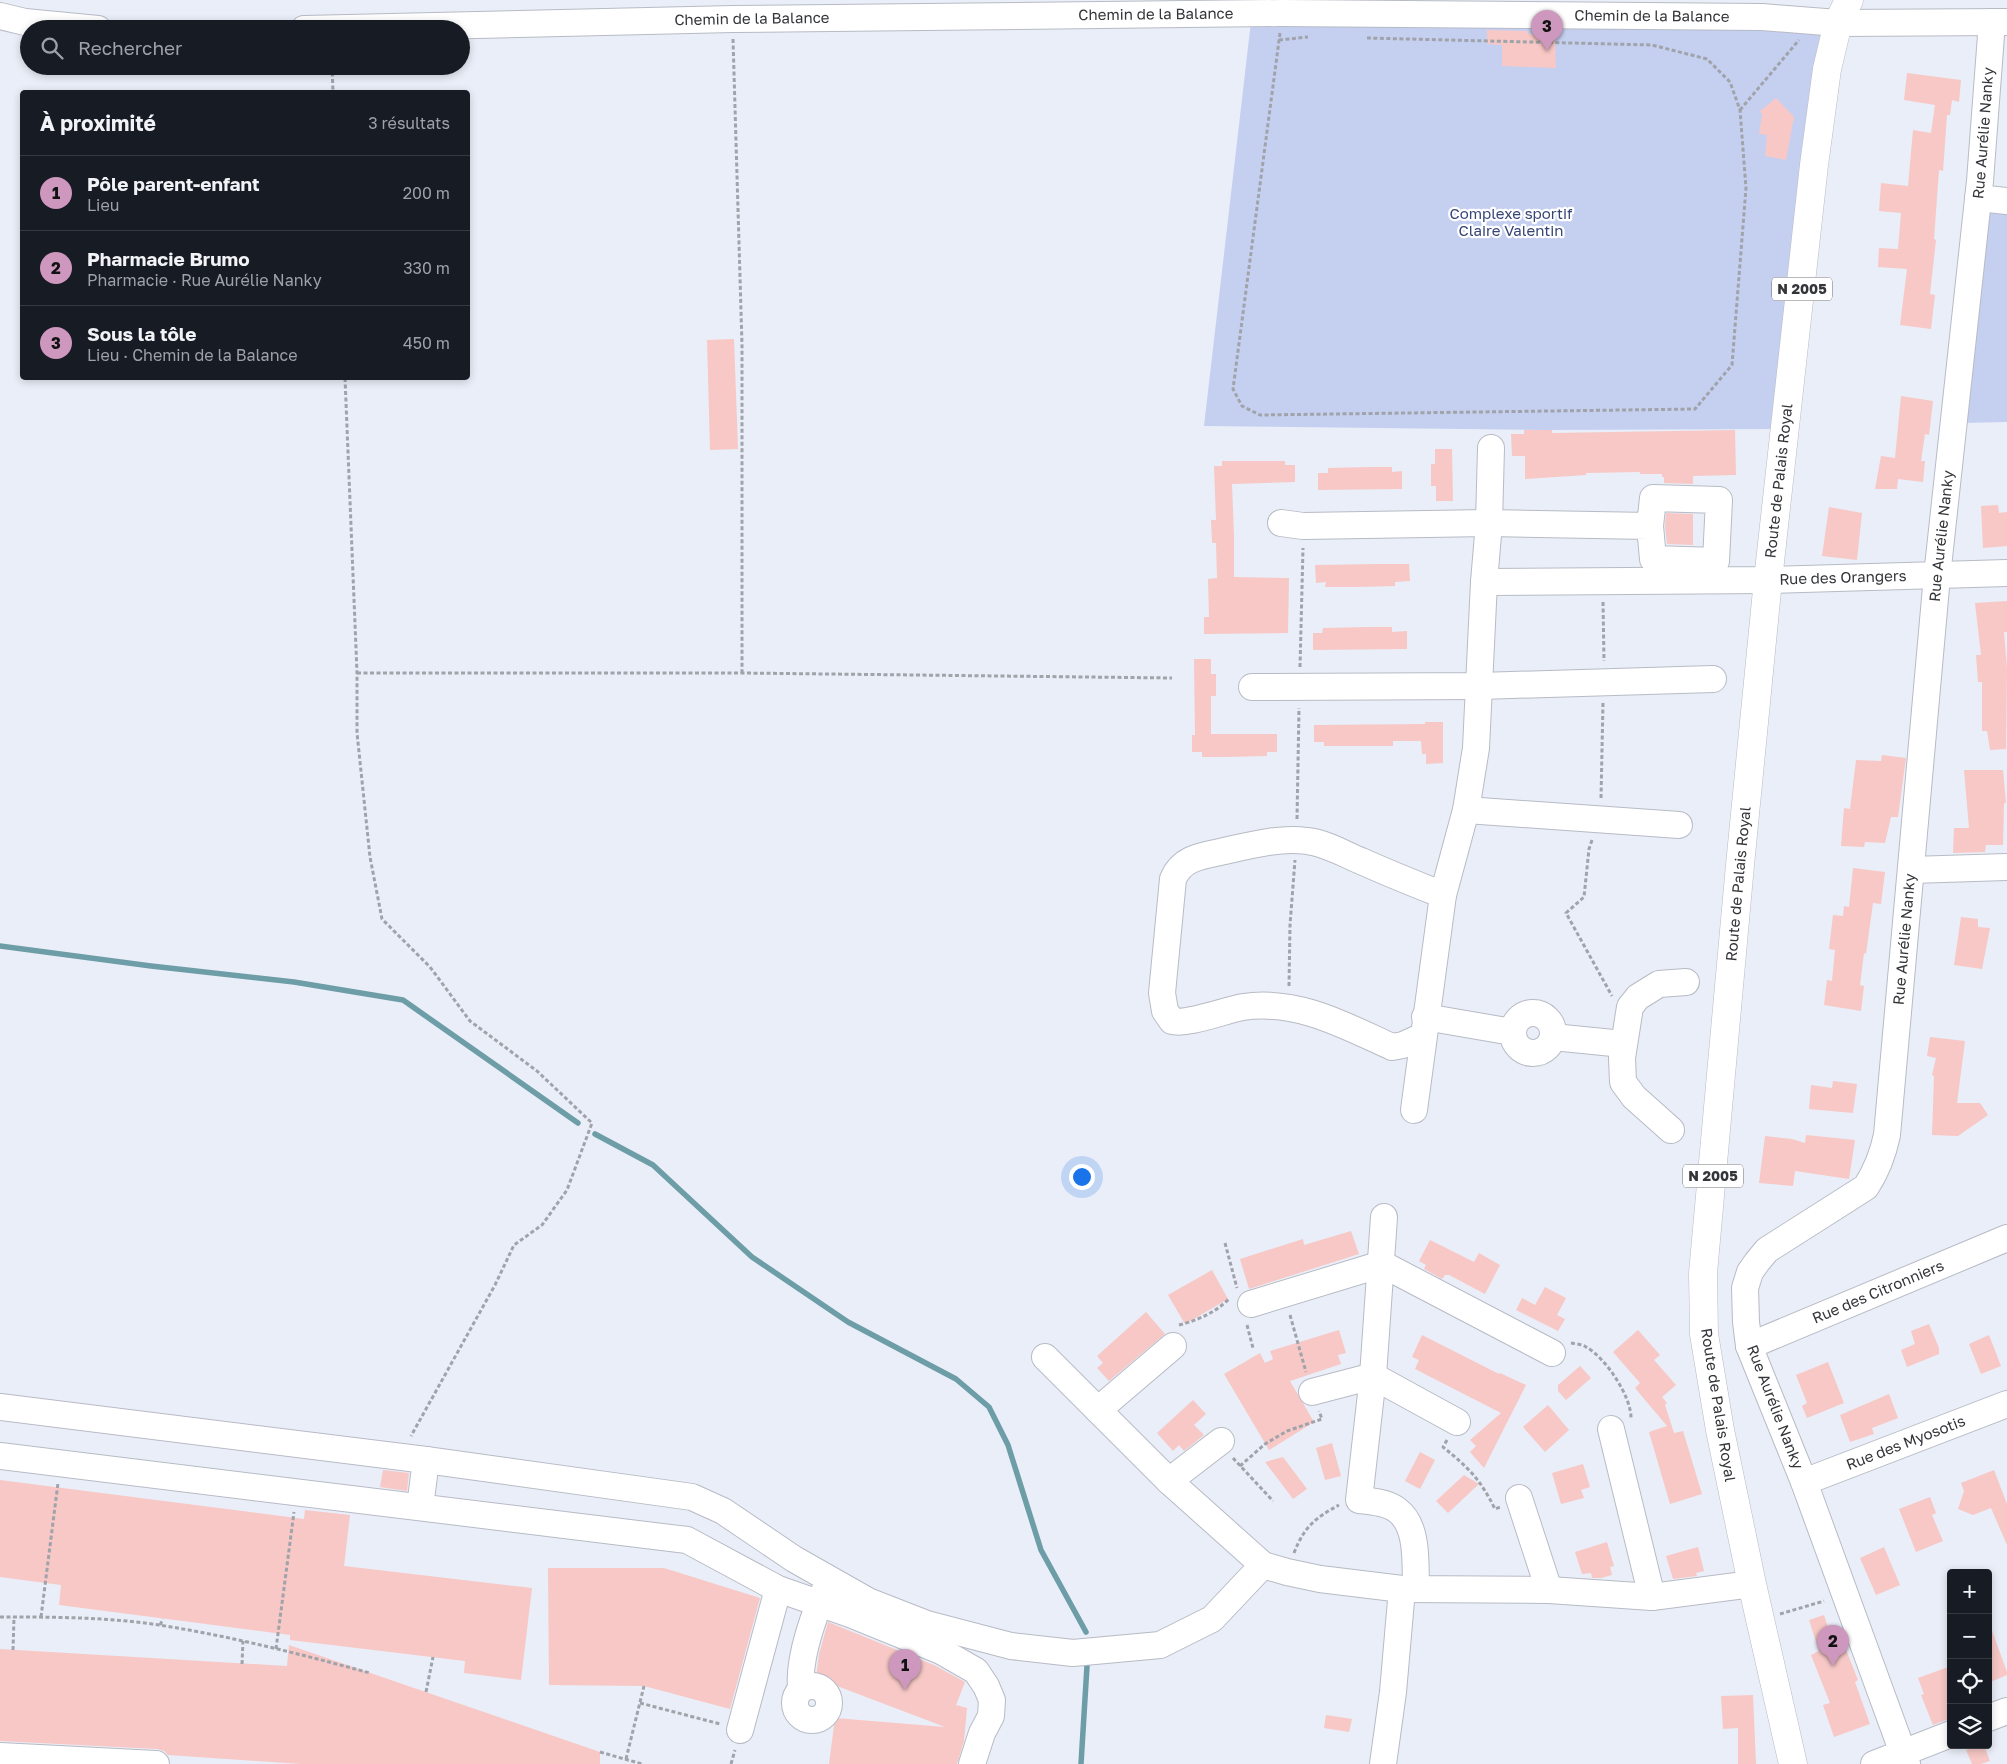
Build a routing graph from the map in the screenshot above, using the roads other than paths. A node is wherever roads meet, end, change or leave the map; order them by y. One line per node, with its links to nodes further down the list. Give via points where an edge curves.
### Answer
1 (1834, 15): 4 (street, Chemin de la Balance); 5 (street, Chemin de la Balance, via 1282,13 733,18); 14 (main road, Route de Palais Royal / N 2005, via 1814,164)
2 (0, 16): 3 (street)
3 (20, 21)
4 (2000, 22): 6 (street, Rue Aurélie Nanky)
5 (470, 25)
6 (1978, 198): 7 (street); 13 (street, Rue Aurélie Nanky)
7 (2007, 201)
8 (1491, 448): 9 (street)
9 (1489, 523): 10 (street); 11 (street); 15 (street)
10 (1292, 524)
11 (1650, 526)
12 (2007, 573): 13 (street, Rue des Orangers)
13 (1937, 576): 14 (street, Rue des Orangers); 22 (street, Rue Aurélie Nanky)
14 (1768, 580): 15 (street, Rue des Orangers); 53 (main road, Route de Palais Royal / N 2005, via 1703,1273 1704,1334)
15 (1484, 582): 17 (street)
16 (1713, 679): 17 (street)
17 (1480, 686): 18 (street); 19 (street, via 1476,748)
18 (1252, 687)
19 (1466, 810): 20 (street); 23 (street)
20 (1679, 825)
21 (2007, 868): 22 (street)
22 (1910, 870): 34 (street, Rue Aurélie Nanky, via 1887,1135 1882,1157 1866,1187 1767,1250 1753,1267 1745,1288)
23 (1442, 895): 25 (street); 25 (street, via 1332,848 1297,840 1256,844 1199,856 1186,862 1173,879 1162,993 1163,1003 1172,1020 1178,1022 1244,1007 1289,1007 1310,1012 1392,1047 1403,1045)
24 (1686, 982): 26 (street, via 1659,984 1638,997 1630,1007)
25 (1424, 1026): 26 (street, via 1512,1032 1514,1042 1521,1050 1530,1053 1545,1049 1553,1037); 27 (street)
26 (1623, 1044): 28 (street, via 1624,1082 1634,1097)
27 (1414, 1110)
28 (1671, 1130)
29 (1384, 1217): 31 (street)
30 (2007, 1238): 34 (street, Rue des Citronniers)
31 (1382, 1264): 32 (street, via 1284,1294); 35 (street); 37 (street)
32 (1242, 1300)
33 (1173, 1346): 41 (street)
34 (1749, 1346): 48 (street, Rue Aurélie Nanky)
35 (1552, 1353)
36 (1045, 1357): 41 (street)
37 (1373, 1376): 38 (street); 42 (street); 54 (street, via 1359,1500 1397,1510 1407,1524 1414,1539)
38 (1312, 1392)
39 (2007, 1404): 48 (street, Rue des Myosotis)
40 (0, 1408): 46 (street)
41 (1098, 1410): 47 (street)
42 (1457, 1422)
43 (1611, 1429): 57 (street)
44 (1221, 1441): 47 (street)
45 (0, 1456): 50 (street)
46 (426, 1460): 50 (street); 52 (street, via 692,1497 723,1510 794,1559)
47 (1170, 1481): 51 (street)
48 (1804, 1482): 65 (street, Rue Aurélie Nanky)
49 (1519, 1498): 56 (street)
50 (420, 1507): 55 (street, via 688,1540)
51 (1263, 1564): 52 (street, via 1212,1618 1160,1645 1073,1653 1011,1646 927,1624 868,1601); 54 (street, via 1350,1584)
52 (830, 1579): 58 (street)
53 (1752, 1584): 57 (street); 69 (main road, Route de Palais Royal / N 2005)
54 (1409, 1588): 56 (street); 68 (street)
55 (778, 1589): 58 (street); 62 (street)
56 (1549, 1590): 57 (street)
57 (1652, 1597)
58 (819, 1603): 59 (street, via 801,1670); 67 (street, via 941,1651 976,1671 992,1700 991,1716)
59 (801, 1689)
60 (2007, 1711): 61 (street)
61 (1992, 1717)
62 (740, 1730)
63 (1947, 1736): 65 (street)
64 (0, 1756): 66 (street)
65 (1905, 1759): 70 (street)
66 (156, 1764)
67 (972, 1764)
68 (1383, 1764)
69 (1793, 1764)
70 (1874, 1764)

